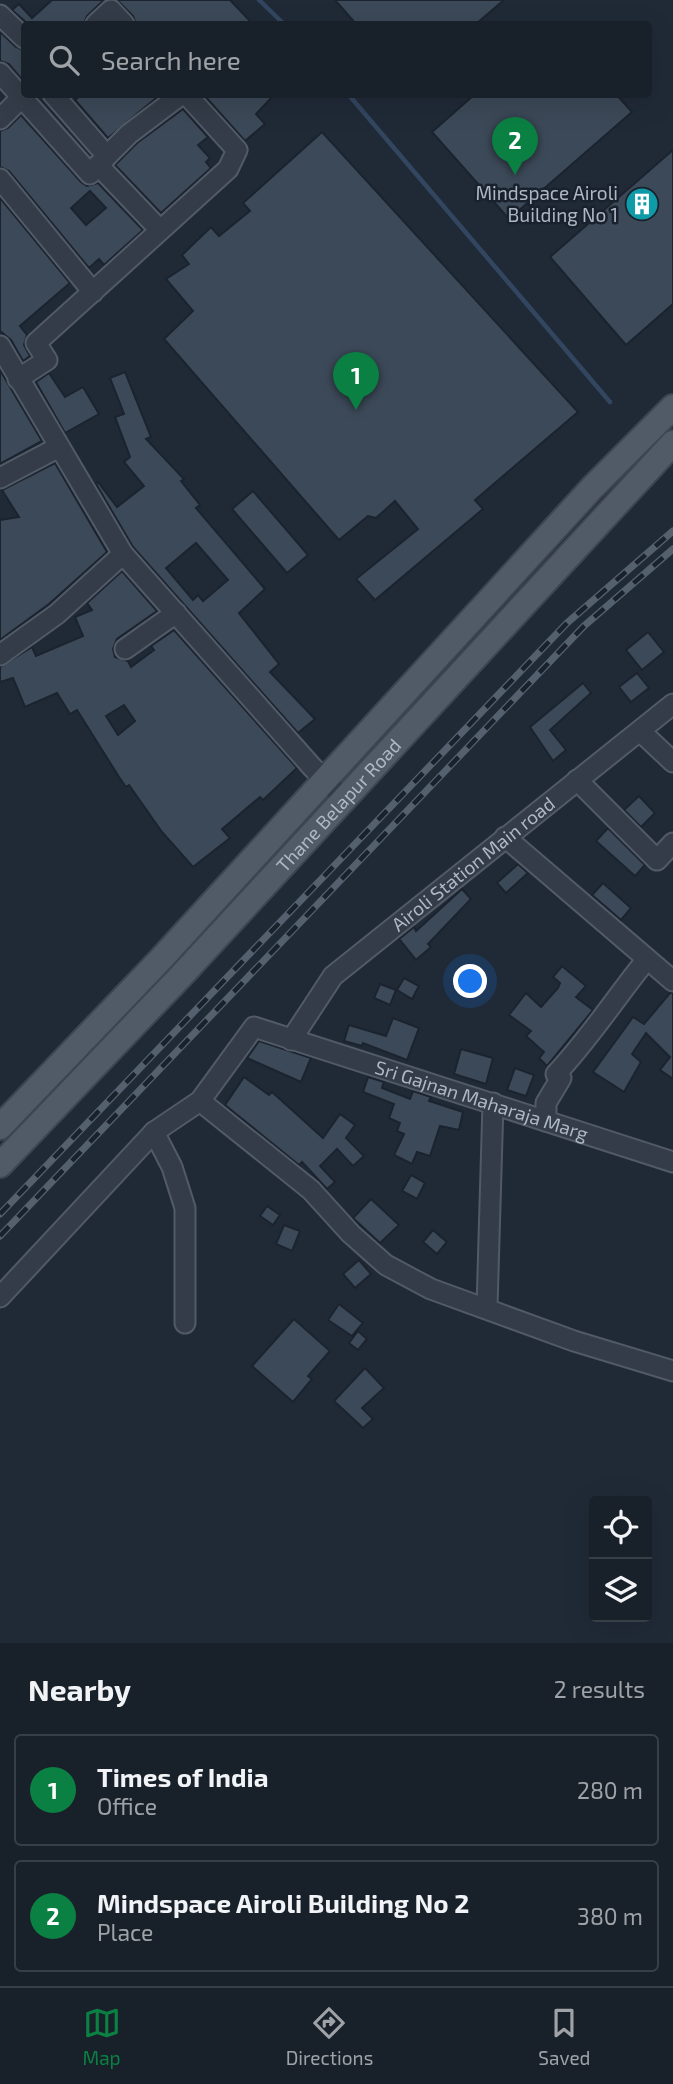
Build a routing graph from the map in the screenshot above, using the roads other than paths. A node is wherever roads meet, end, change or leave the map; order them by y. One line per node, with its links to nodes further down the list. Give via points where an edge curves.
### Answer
1 (0, 15): 2 (street)
2 (21, 35)
3 (0, 73): 4 (street)
4 (21, 93)
5 (22, 98): 10 (street)
6 (26, 98): 11 (street, via 90,174)
7 (56, 98): 11 (street)
8 (179, 98): 11 (street)
9 (188, 98): 13 (street, via 237,150 228,169)
10 (0, 119)
11 (103, 160): 13 (street)
12 (0, 179): 14 (street)
13 (160, 230): 14 (street)
14 (93, 292): 16 (street, via 36,343 47,360)
15 (0, 346): 16 (street)
16 (19, 379): 19 (street)
17 (673, 407): 29 (main road, Thane Belapur Road, via 600,480)
18 (673, 443): 30 (main road, Thane Belapur Road)
19 (59, 447): 20 (street); 21 (street)
20 (0, 478)
21 (123, 554): 22 (street); 24 (street, via 57,614)
22 (176, 613): 23 (street); 29 (street)
23 (125, 649)
24 (0, 655)
25 (673, 704): 26 (street, Airoli Station Main road)
26 (640, 731): 27 (street); 28 (street, Airoli Station Main road)
27 (673, 762)
28 (576, 780): 31 (street, Airoli Station Main road); 32 (street, via 657,860)
29 (325, 781): 30 (street); 39 (main road, Thane Belapur Road)
30 (344, 799): 42 (main road, Thane Belapur Road)
31 (505, 837): 33 (street); 35 (street, Airoli Station Main road, via 332,976)
32 (673, 843)
33 (647, 959): 34 (street); 38 (street, via 586,1042 556,1074 561,1078 546,1104)
34 (673, 981)
35 (291, 1040): 36 (street, Sri Gajnan Maharaja Marg, via 254,1027); 37 (street, Sri Gajnan Maharaja Marg)
36 (201, 1101): 40 (street); 44 (street, via 312,1190 386,1265 431,1289)
37 (493, 1103): 38 (street, Sri Gajnan Maharaja Marg); 44 (street)
38 (546, 1121): 41 (street, Sri Gajnan Maharaja Marg)
39 (0, 1127)
40 (154, 1132): 43 (street); 45 (street, via 185,1208)
41 (673, 1162)
42 (0, 1165)
43 (0, 1297)
44 (487, 1307): 46 (street, via 574,1341)
45 (185, 1323)
46 (673, 1371)

